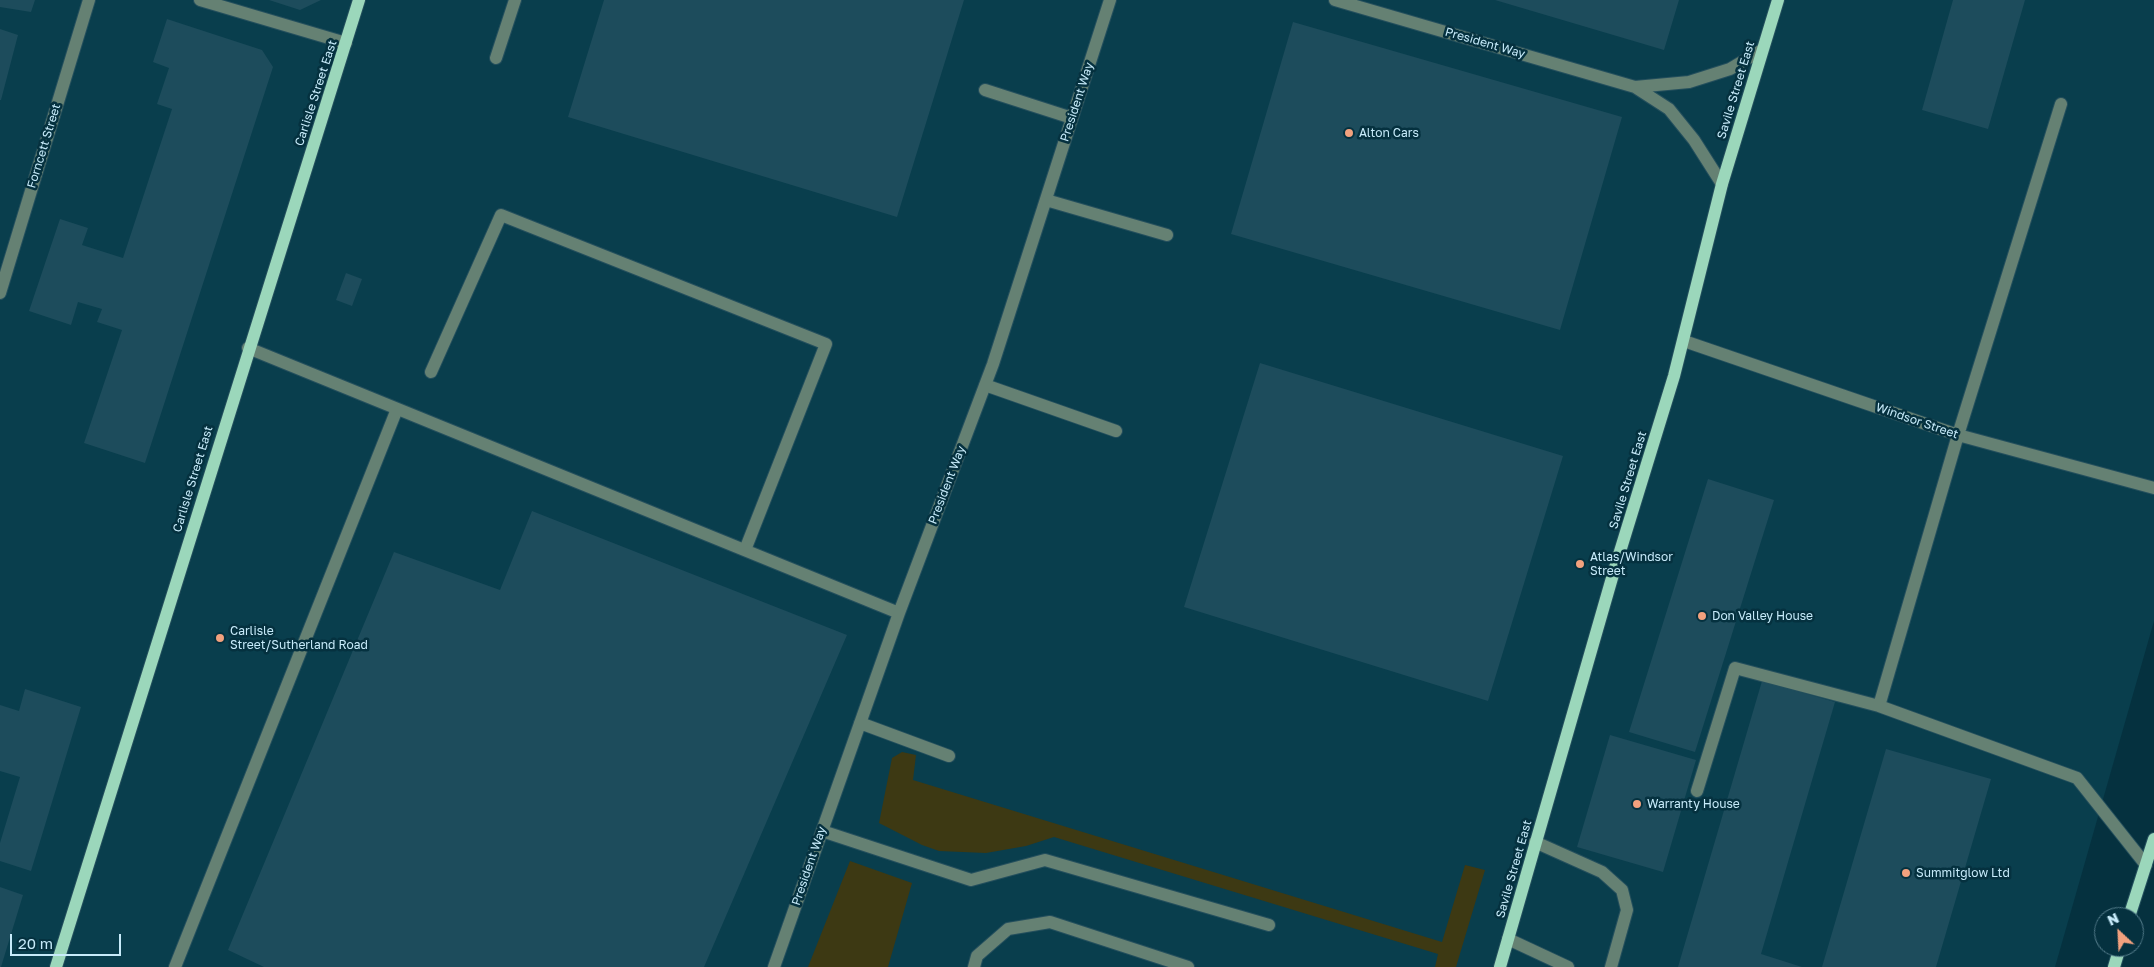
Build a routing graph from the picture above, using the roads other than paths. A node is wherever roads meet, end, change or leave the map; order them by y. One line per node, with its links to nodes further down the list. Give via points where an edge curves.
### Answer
1 (89, 0): 18 (street, Forncett Street)
2 (200, 0): 8 (street)
3 (359, 0): 8 (main road, Carlisle Street East)
4 (515, 0): 10 (street)
5 (1110, 0): 14 (street, President Way)
6 (1335, 0): 11 (street, President Way)
7 (1778, 0): 9 (main road, Savile Street East)
8 (346, 44): 20 (main road, Carlisle Street East)
9 (1762, 50): 11 (street, President Way, via 1730,69 1689,82); 15 (main road, Savile Street East)
10 (496, 58)
11 (1635, 87): 15 (street, President Way, via 1669,109 1694,140)
12 (985, 90): 14 (street)
13 (2061, 104): 25 (street)
14 (1072, 118): 16 (street, President Way)
15 (1722, 184): 19 (main road, Savile Street East)
16 (1046, 200): 17 (street); 22 (street, President Way)
17 (1167, 235)
18 (0, 293)
19 (1684, 341): 25 (street, Windsor Street); 35 (main road, Savile Street East)
20 (248, 348): 23 (street); 40 (main road, Carlisle Street East)
21 (431, 372): 27 (street, via 500,215 826,344)
22 (985, 385): 24 (street); 28 (street, President Way)
23 (397, 408): 27 (street); 41 (street)
24 (1116, 431)
25 (1958, 435): 26 (street, Windsor Street); 29 (street)
26 (2154, 488)
27 (745, 550): 28 (street)
28 (898, 613): 30 (street, President Way)
29 (1880, 706): 32 (street, via 1736,668); 36 (street, via 2077,778)
30 (860, 722): 31 (street); 33 (street, President Way)
31 (949, 756)
32 (1697, 791)
33 (822, 831): 38 (street, via 971,880 1045,860); 42 (street, President Way)
34 (2154, 839): 36 (main road)
35 (1535, 842): 39 (main road, Savile Street East); 47 (street, via 1602,872 1622,890 1627,910)
36 (2146, 865): 37 (main road)
37 (2132, 907)
38 (1269, 925)
39 (1508, 940): 45 (main road, Savile Street East); 46 (street)
40 (56, 967)
41 (175, 967)
42 (774, 967)
43 (974, 967): 44 (street, via 977,956 1008,929 1050,922)
44 (1188, 967)
45 (1500, 967)
46 (1568, 967)
47 (1611, 967)

